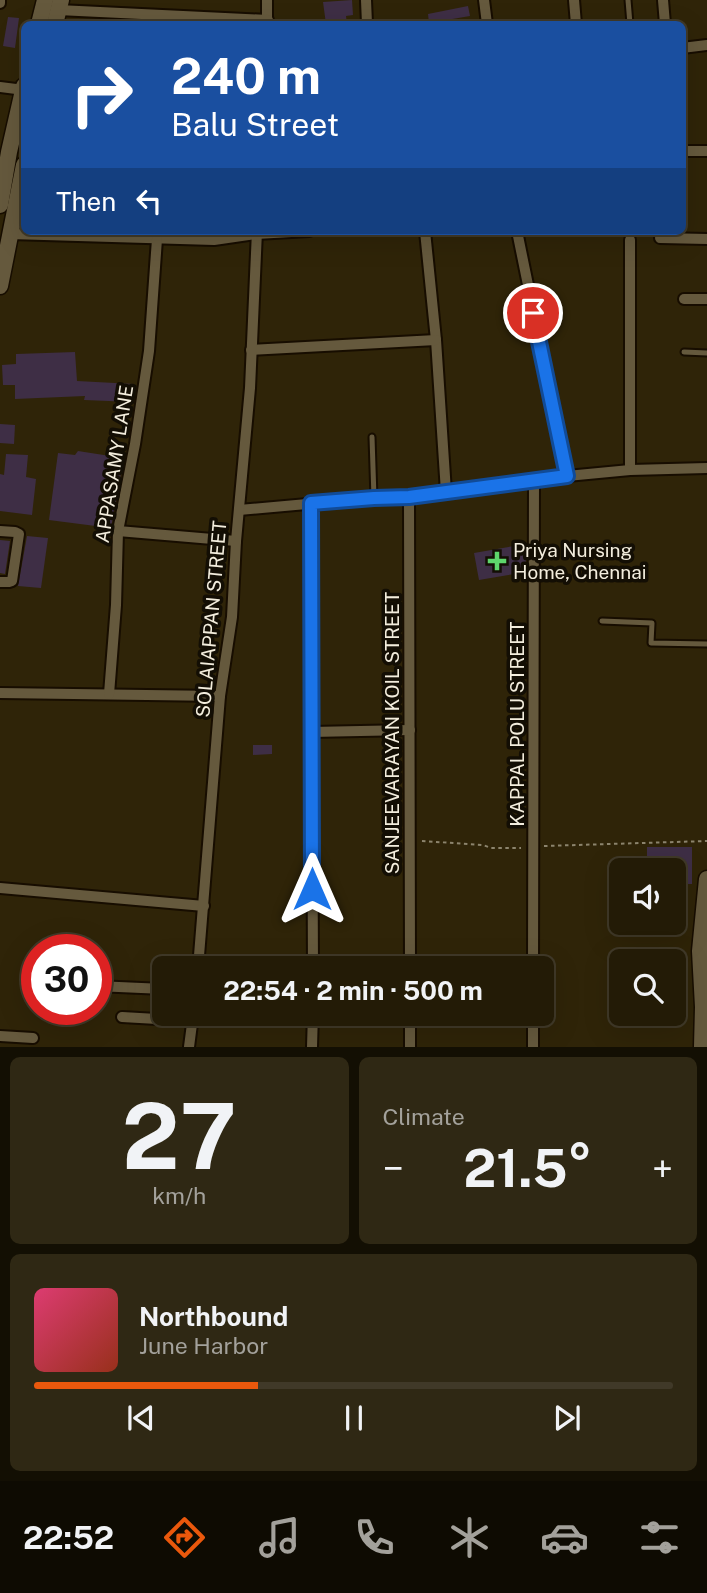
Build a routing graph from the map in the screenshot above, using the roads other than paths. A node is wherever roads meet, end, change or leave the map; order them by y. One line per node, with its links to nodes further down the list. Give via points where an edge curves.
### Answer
1 (267, 0): 10 (street)
2 (366, 0): 11 (street)
3 (484, 0): 12 (street)
4 (574, 0): 13 (street)
5 (628, 0): 14 (lane)
6 (663, 0): 15 (street)
7 (55, 9): 8 (main road); 9 (street)
8 (42, 21)
9 (251, 21)
10 (267, 21)
11 (367, 21)
12 (487, 21)
13 (576, 21)
14 (630, 21)
15 (666, 21)
16 (707, 45): 17 (street)
17 (686, 48)
18 (0, 87): 19 (street)
19 (21, 89)
20 (21, 102): 24 (main road)
21 (707, 150): 22 (street)
22 (686, 151)
23 (21, 188): 25 (main road)
24 (0, 205)
25 (10, 234): 26 (street); 36 (main road)
26 (21, 234)
27 (39, 235): 33 (street)
28 (256, 235): 40 (street, SOLAIAPPAN STREET)
29 (425, 235): 39 (street)
30 (518, 235): 46 (street)
31 (214, 236): 33 (street)
32 (660, 238): 34 (street)
33 (157, 239): 54 (street, APPASAMY LANE, via 149,351)
34 (707, 239)
35 (630, 240): 45 (street)
36 (0, 286)
37 (684, 299): 38 (street)
38 (707, 299)
39 (436, 340): 40 (street); 48 (street)
40 (251, 350): 52 (street, SOLAIAPPAN STREET)
41 (684, 352): 42 (lane)
42 (707, 353)
43 (372, 437): 50 (lane)
44 (707, 468): 45 (street)
45 (630, 470): 46 (street)
46 (567, 476): 47 (street)
47 (534, 481): 48 (street); 71 (street, KAPPAL POLU STREET)
48 (446, 492): 49 (street)
49 (409, 497): 50 (street); 62 (street, SANJEEVARAYAN KOIL STREET)
50 (374, 498): 51 (street)
51 (311, 503): 52 (street); 63 (street)
52 (239, 510): 55 (street, SOLAIAPPAN STREET)
53 (0, 531): 56 (street, via 19,534 12,581)
54 (118, 531): 55 (street); 60 (street, APPASAMY LANE)
55 (236, 541): 61 (street, SOLAIAPPAN STREET, via 232,617)
56 (0, 582)
57 (603, 621): 58 (lane, via 652,623 651,643)
58 (707, 644)
59 (0, 693): 60 (street)
60 (109, 694): 61 (street)
61 (220, 696): 66 (street, SOLAIAPPAN STREET)
62 (410, 730): 63 (street); 70 (street, SANJEEVARAYAN KOIL STREET)
63 (311, 732): 69 (street)
64 (707, 879): 67 (main road)
65 (0, 888): 66 (street)
66 (204, 906): 68 (street, SOLAIAPPAN STREET)
67 (704, 951): 86 (main road)
68 (199, 956)
69 (313, 956)
70 (410, 956)
71 (534, 956)
72 (112, 987): 73 (street)
73 (152, 988)
74 (122, 1017): 75 (street)
75 (152, 1017)
76 (191, 1026): 82 (street)
77 (313, 1026): 83 (street)
78 (410, 1026): 84 (street)
79 (533, 1026): 85 (street)
80 (0, 1036): 81 (street)
81 (33, 1038)
82 (189, 1047)
83 (312, 1047)
84 (410, 1047)
85 (533, 1047)
86 (702, 1047)

